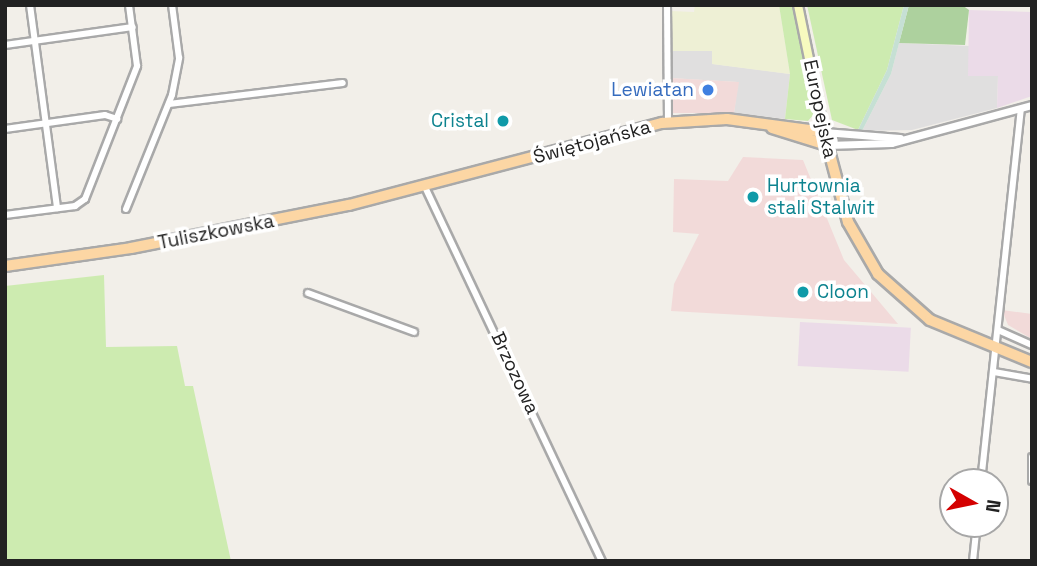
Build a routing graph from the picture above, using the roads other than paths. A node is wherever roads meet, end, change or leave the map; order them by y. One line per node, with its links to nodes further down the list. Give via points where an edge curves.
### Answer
1 (30, 5): 7 (street)
2 (130, 5): 6 (street)
3 (172, 5): 10 (street, via 179,62)
4 (667, 5): 14 (street)
5 (798, 5): 18 (main road, Europejska)
6 (133, 27): 7 (street); 13 (street, via 137,66)
7 (34, 41): 8 (street); 15 (street)
8 (5, 45)
9 (343, 83): 10 (street)
10 (169, 104): 23 (street)
11 (1032, 105): 12 (street, Świętojańska)
12 (1021, 109): 19 (street, Świętojańska); 27 (street)
13 (117, 119): 15 (street, via 105,115); 22 (street, via 85,199)
14 (668, 122): 16 (main road, Świętojańska, via 710,118); 21 (main road, Świętojańska)
15 (46, 123): 17 (street); 22 (street)
16 (762, 124): 18 (main road, Świętojańska); 20 (main road, Świętojańska)
17 (5, 129)
18 (824, 132): 19 (street, Świętojańska); 20 (main road, Europejska)
19 (911, 138): 20 (street, Świętojańska)
20 (827, 145): 30 (main road, Europejska, via 848,222 878,274 930,320)
21 (425, 187): 25 (main road, Tuliszkowska, via 162,242); 38 (street, Brzozowa)
22 (57, 208): 24 (street)
23 (126, 209)
24 (5, 215)
25 (5, 266)
26 (307, 293): 28 (street)
27 (998, 330): 29 (street); 30 (street)
28 (414, 332)
29 (1032, 345)
30 (996, 349): 31 (main road, Europejska); 32 (street)
31 (1032, 362)
32 (994, 372): 33 (street); 35 (street)
33 (1032, 379)
34 (1032, 457): 36 (street)
35 (983, 468)
36 (1032, 481)
37 (975, 538): 39 (street)
38 (602, 561)
39 (973, 561)

